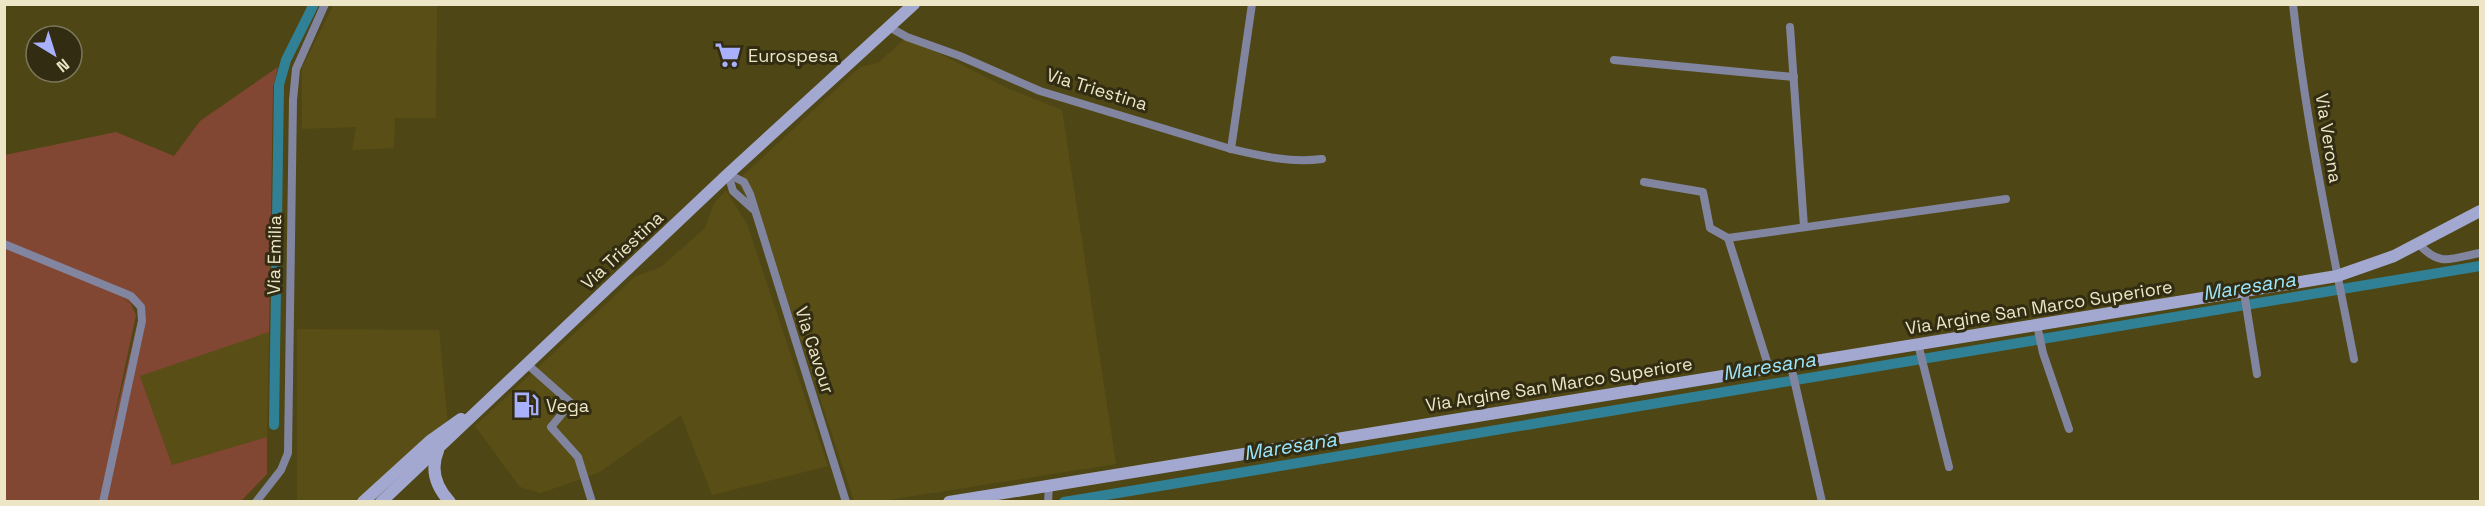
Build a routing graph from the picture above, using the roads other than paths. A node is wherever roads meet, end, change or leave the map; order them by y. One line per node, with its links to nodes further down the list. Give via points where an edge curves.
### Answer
1 (325, 4): 37 (street, Via Emilia, via 296,69 293,100 288,453)
2 (914, 4): 5 (street, Via Triestina)
3 (1252, 4): 9 (street)
4 (2293, 4): 21 (street, Via Verona, via 2307,114)
5 (889, 27): 9 (street, Via Triestina, via 1040,91); 11 (street, Via Triestina)
6 (1790, 27): 8 (street)
7 (1614, 60): 8 (street)
8 (1794, 77): 16 (street)
9 (1231, 149): 10 (street, Via Triestina, via 1302,162)
10 (1322, 159)
11 (728, 174): 14 (street, Via Cavour, via 734,191); 14 (street, Via Cavour, via 744,182); 26 (street, Via Triestina)
12 (1644, 182): 17 (street, via 1703,192 1710,228)
13 (2006, 198): 16 (street)
14 (753, 209): 41 (street, Via Cavour)
15 (2481, 211): 19 (street, Via Argine San Marco Superiore)
16 (1804, 227): 17 (street)
17 (1728, 238): 27 (street)
18 (4, 244): 36 (street, via 132,296 141,307 142,321)
19 (2419, 244): 20 (street, via 2438,260); 21 (street, Via Argine San Marco Superiore)
20 (2481, 253)
21 (2338, 279): 22 (street, Via Argine San Marco Superiore); 25 (street, Via Verona)
22 (2245, 294): 23 (street, Via Argine San Marco Superiore); 29 (street)
23 (2038, 328): 24 (street, Via Argine San Marco Superiore); 31 (street)
24 (1919, 346): 28 (street, Via Argine San Marco Superiore); 33 (street)
25 (2354, 359)
26 (527, 364): 30 (street, Via Triestina); 40 (street, via 571,403 551,427 578,457)
27 (1769, 368): 28 (street, Via Argine San Marco Superiore); 34 (street, Via Argine San Marco Superiore)
28 (1791, 368): 43 (street)
29 (2257, 374)
30 (496, 394): 32 (street, Via Triestina); 38 (street, via 430,441)
31 (2069, 429)
32 (440, 447): 35 (street, Via Triestina); 39 (street, via 433,465 435,479)
33 (1949, 467)
34 (1049, 493): 42 (street, Via Argine San Marco Superiore)
35 (384, 499)
36 (103, 501)
37 (256, 501)
38 (363, 501)
39 (450, 501)
40 (592, 501)
41 (846, 501)
42 (949, 501)
43 (1822, 501)

